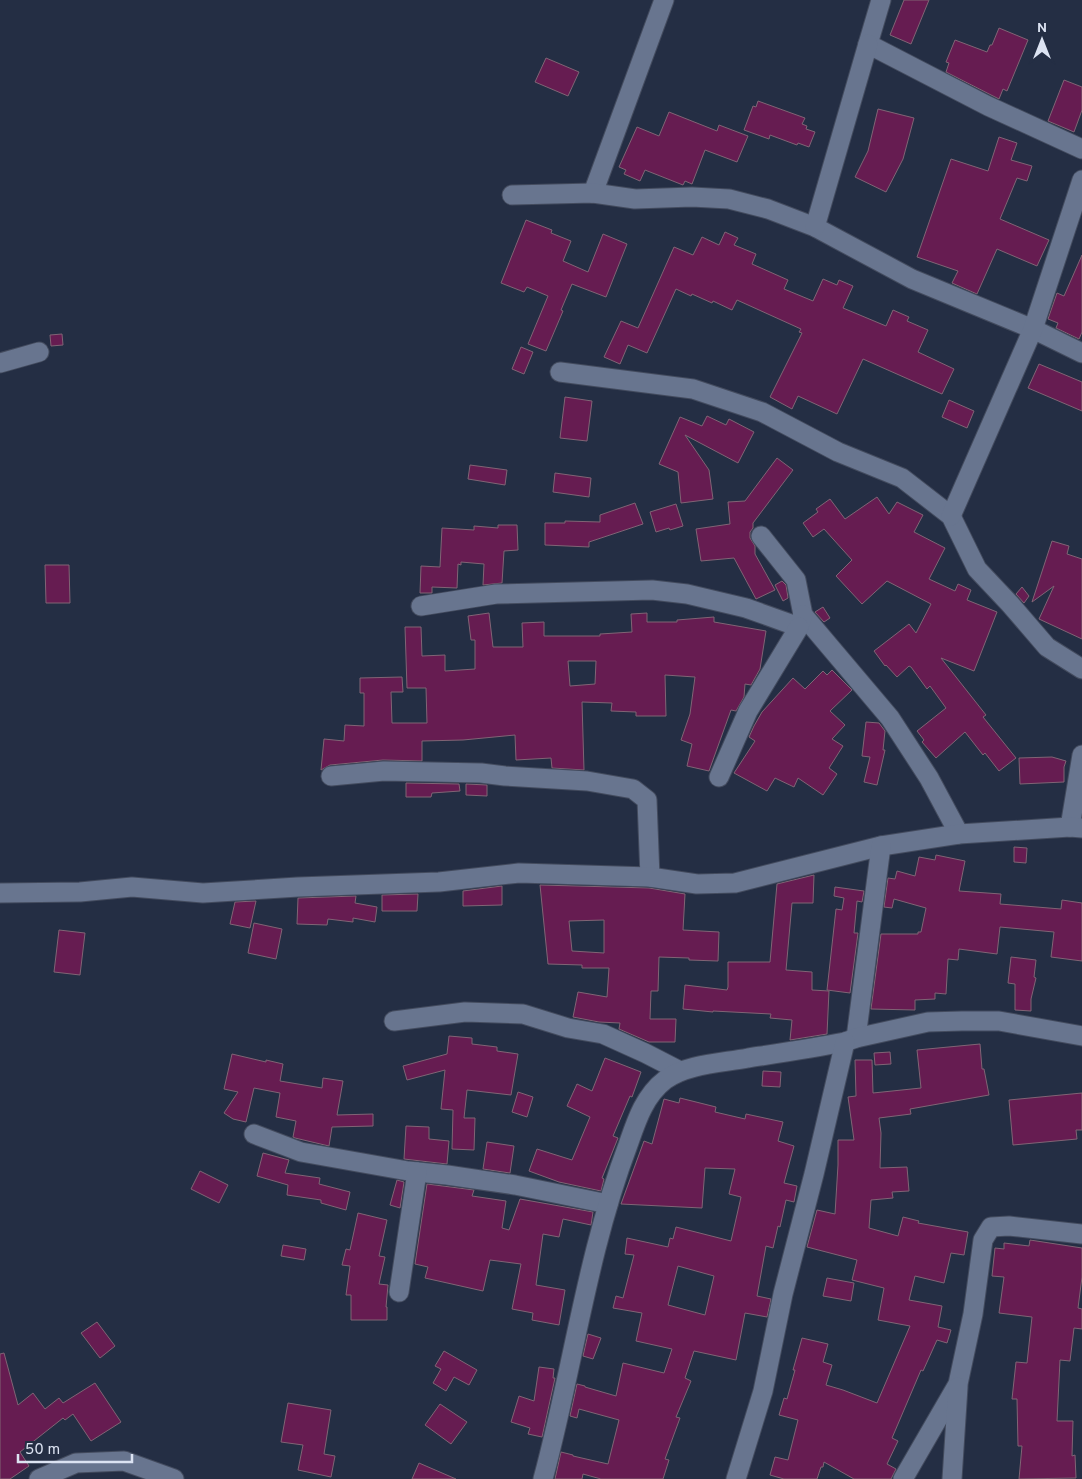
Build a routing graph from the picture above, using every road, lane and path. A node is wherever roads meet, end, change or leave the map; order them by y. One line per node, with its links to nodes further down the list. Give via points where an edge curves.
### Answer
1 (664, 0): 6 (street)
2 (881, 0): 3 (street)
3 (868, 44): 4 (street, via 988,106); 8 (street)
4 (1082, 149)
5 (1082, 180): 9 (street)
6 (592, 193): 7 (street); 8 (street, via 634,199 729,199)
7 (512, 195)
8 (815, 227): 9 (street, via 912,279)
9 (1033, 329): 11 (street); 14 (street)
10 (39, 352): 12 (street)
11 (1082, 353)
12 (0, 363)
13 (560, 372): 14 (street, via 693,389 762,412 838,452 902,478)
14 (951, 516): 18 (street, via 977,569 1048,647)
15 (761, 536): 17 (street, via 796,580)
16 (421, 606): 17 (street, via 496,594 652,590 687,594)
17 (801, 621): 21 (street, via 748,711); 23 (street, via 890,718 929,778)
18 (1082, 669)
19 (1082, 755): 22 (street)
20 (331, 776): 25 (street, via 384,771 482,773 587,781 633,790 647,800)
21 (719, 777)
22 (1076, 827): 23 (street)
23 (959, 834): 24 (street)
24 (881, 846): 25 (street, via 735,884 697,884); 29 (street)
25 (650, 877): 26 (street, via 519,873 440,882 204,893 132,887 80,892)
26 (0, 893)
27 (394, 1022): 30 (street, via 465,1012 523,1014 568,1028 603,1034)
28 (1082, 1036): 29 (street, via 1000,1021 962,1021 928,1022)
29 (851, 1040): 30 (street); 40 (street, via 783,1294 763,1390)
30 (680, 1071): 33 (street, via 664,1081 642,1108)
31 (254, 1134): 32 (street, via 301,1152)
32 (417, 1172): 33 (street, via 515,1185); 35 (street)
33 (608, 1204): 39 (street)
34 (1082, 1234): 36 (street, via 991,1227 983,1240 973,1314)
35 (398, 1292)
36 (958, 1384): 41 (street); 42 (street)
37 (39, 1479): 38 (street, via 76,1464 124,1461)
38 (174, 1479)
39 (543, 1479)
40 (736, 1479)
41 (903, 1479)
42 (952, 1479)

